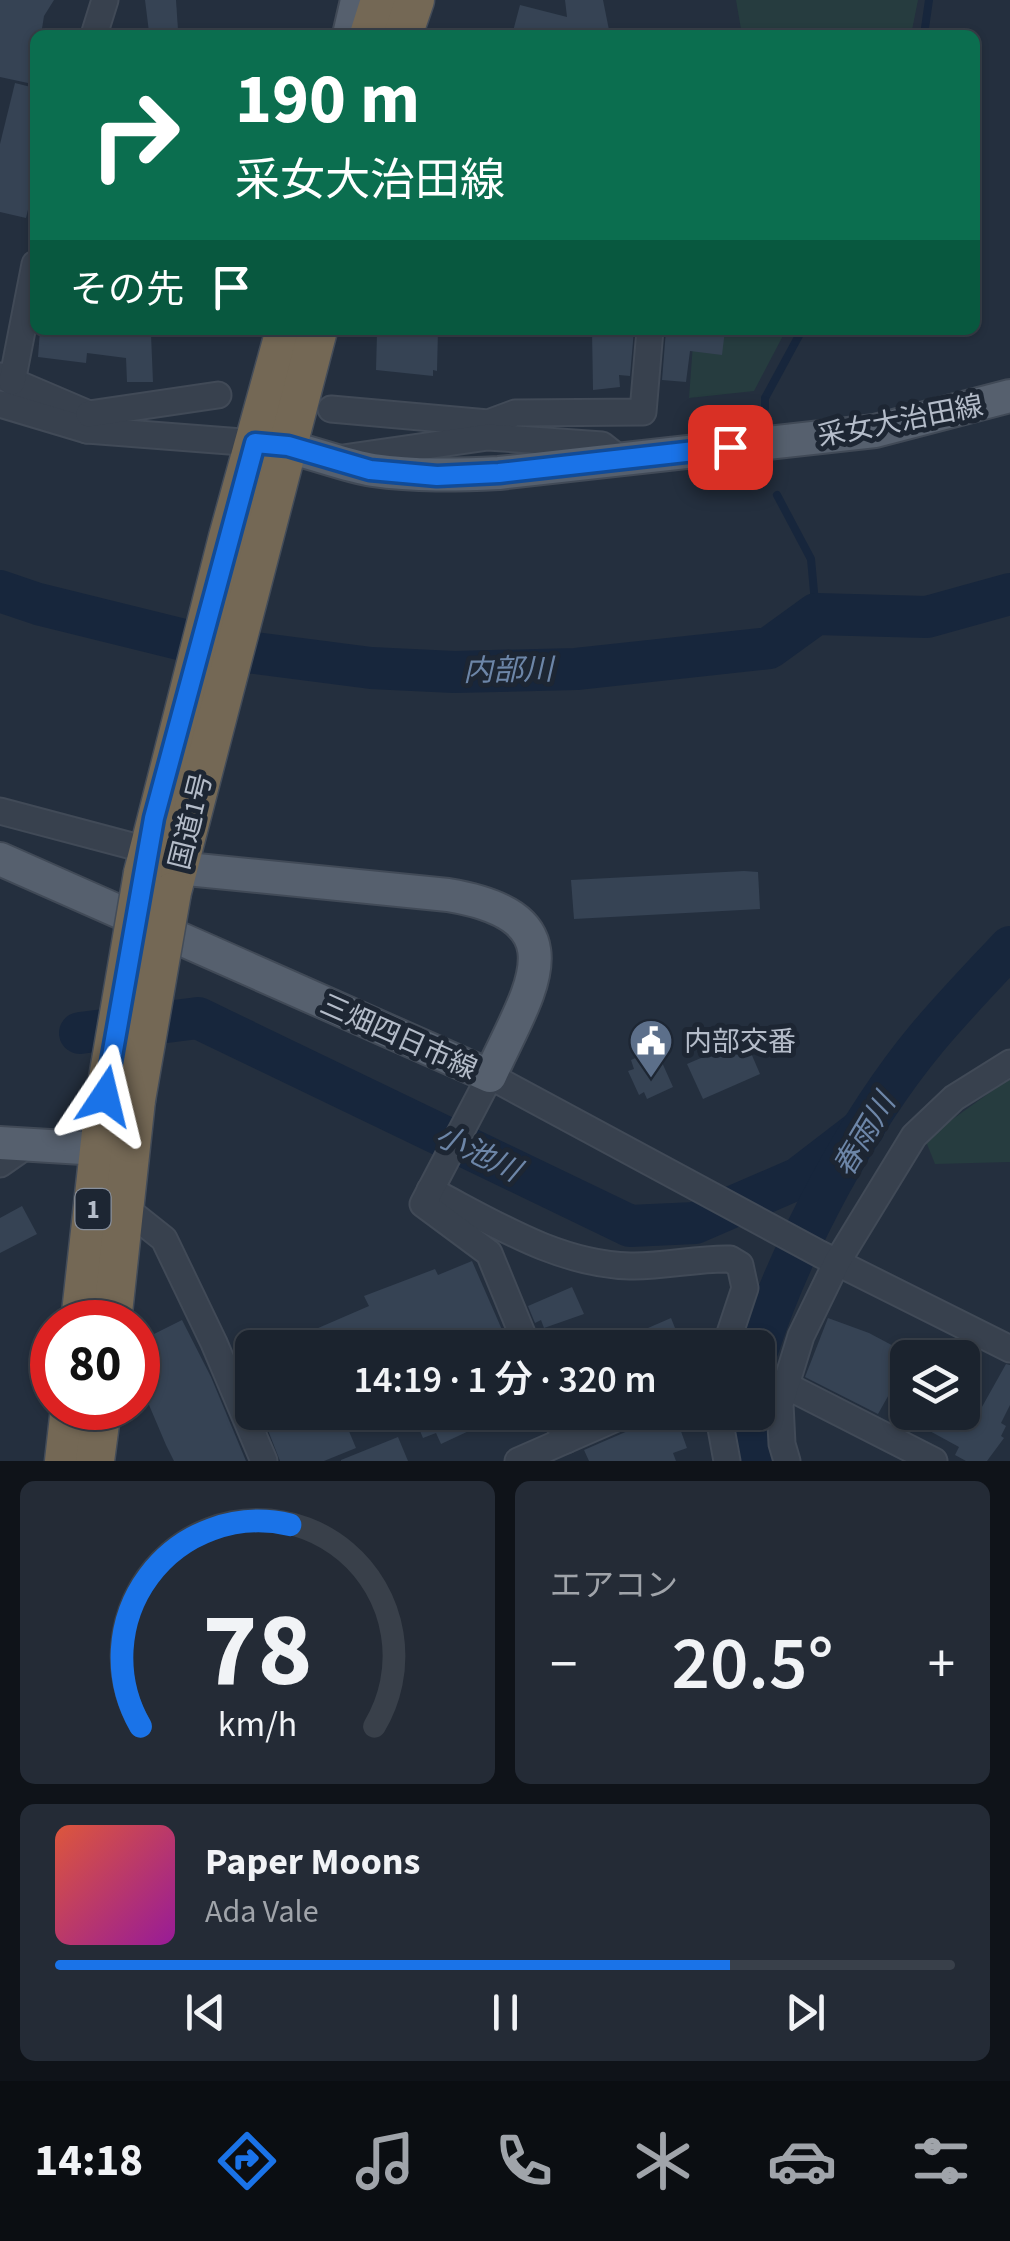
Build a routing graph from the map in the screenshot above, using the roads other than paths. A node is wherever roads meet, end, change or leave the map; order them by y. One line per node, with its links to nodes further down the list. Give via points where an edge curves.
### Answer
1 (104, 0): 5 (street)
2 (357, 0): 6 (main road)
3 (380, 0): 7 (highway)
4 (416, 0): 8 (highway)
5 (95, 30)
6 (350, 30)
7 (371, 30)
8 (405, 30)
9 (30, 284): 13 (street)
10 (284, 335): 21 (highway, 国道1号 / 1)
11 (316, 335): 21 (highway, 国道1号 / 1)
12 (650, 335): 18 (street, via 643,412 515,413)
13 (4, 387): 17 (street)
14 (218, 395): 17 (street)
15 (1010, 396): 20 (main road, 采女大治田線, via 875,431)
16 (332, 409): 18 (street)
17 (88, 422): 21 (street)
18 (488, 430): 19 (street); 20 (street, via 602,446)
19 (337, 459): 20 (main road, 采女大治田線, via 370,470 437,476); 21 (main road, 采女大治田線)
20 (621, 460)
21 (266, 462): 23 (highway, 国道1号 / 1)
22 (0, 812): 23 (street)
23 (164, 854): 26 (main road, 三畑四日市線, via 448,895 506,912 529,937 536,976); 27 (highway, 国道1号 / 1, bridge)
24 (0, 859): 26 (main road, 三畑四日市線)
25 (1010, 1063): 33 (street, via 954,1098 914,1136)
26 (482, 1090): 31 (street); 33 (street, via 664,1171)
27 (120, 1098): 29 (highway, 国道1号 / 1); 32 (highway, 国道1号 / 1)
28 (15, 1143): 29 (main road); 30 (street)
29 (99, 1149): 34 (highway, 国道1号 / 1)
30 (0, 1164)
31 (432, 1189): 36 (street, via 423,1204 489,1253); 37 (street, via 578,1258 637,1266 730,1259 740,1265 745,1288)
32 (125, 1208): 35 (highway, 国道1号 / 1); 50 (street, via 164,1239)
33 (829, 1258): 38 (street); 39 (street, via 801,1336)
34 (82, 1300)
35 (115, 1300)
36 (521, 1330)
37 (731, 1330)
38 (1010, 1349)
39 (775, 1378)
40 (775, 1384): 54 (street)
41 (775, 1391): 53 (street)
42 (68, 1430): 48 (highway)
43 (99, 1430): 49 (highway)
44 (562, 1430): 47 (street)
45 (589, 1430): 47 (street)
46 (721, 1430): 52 (street)
47 (566, 1440): 51 (street)
48 (64, 1461)
49 (95, 1461)
50 (264, 1461)
51 (518, 1461)
52 (727, 1461)
53 (788, 1461)
54 (934, 1461)

